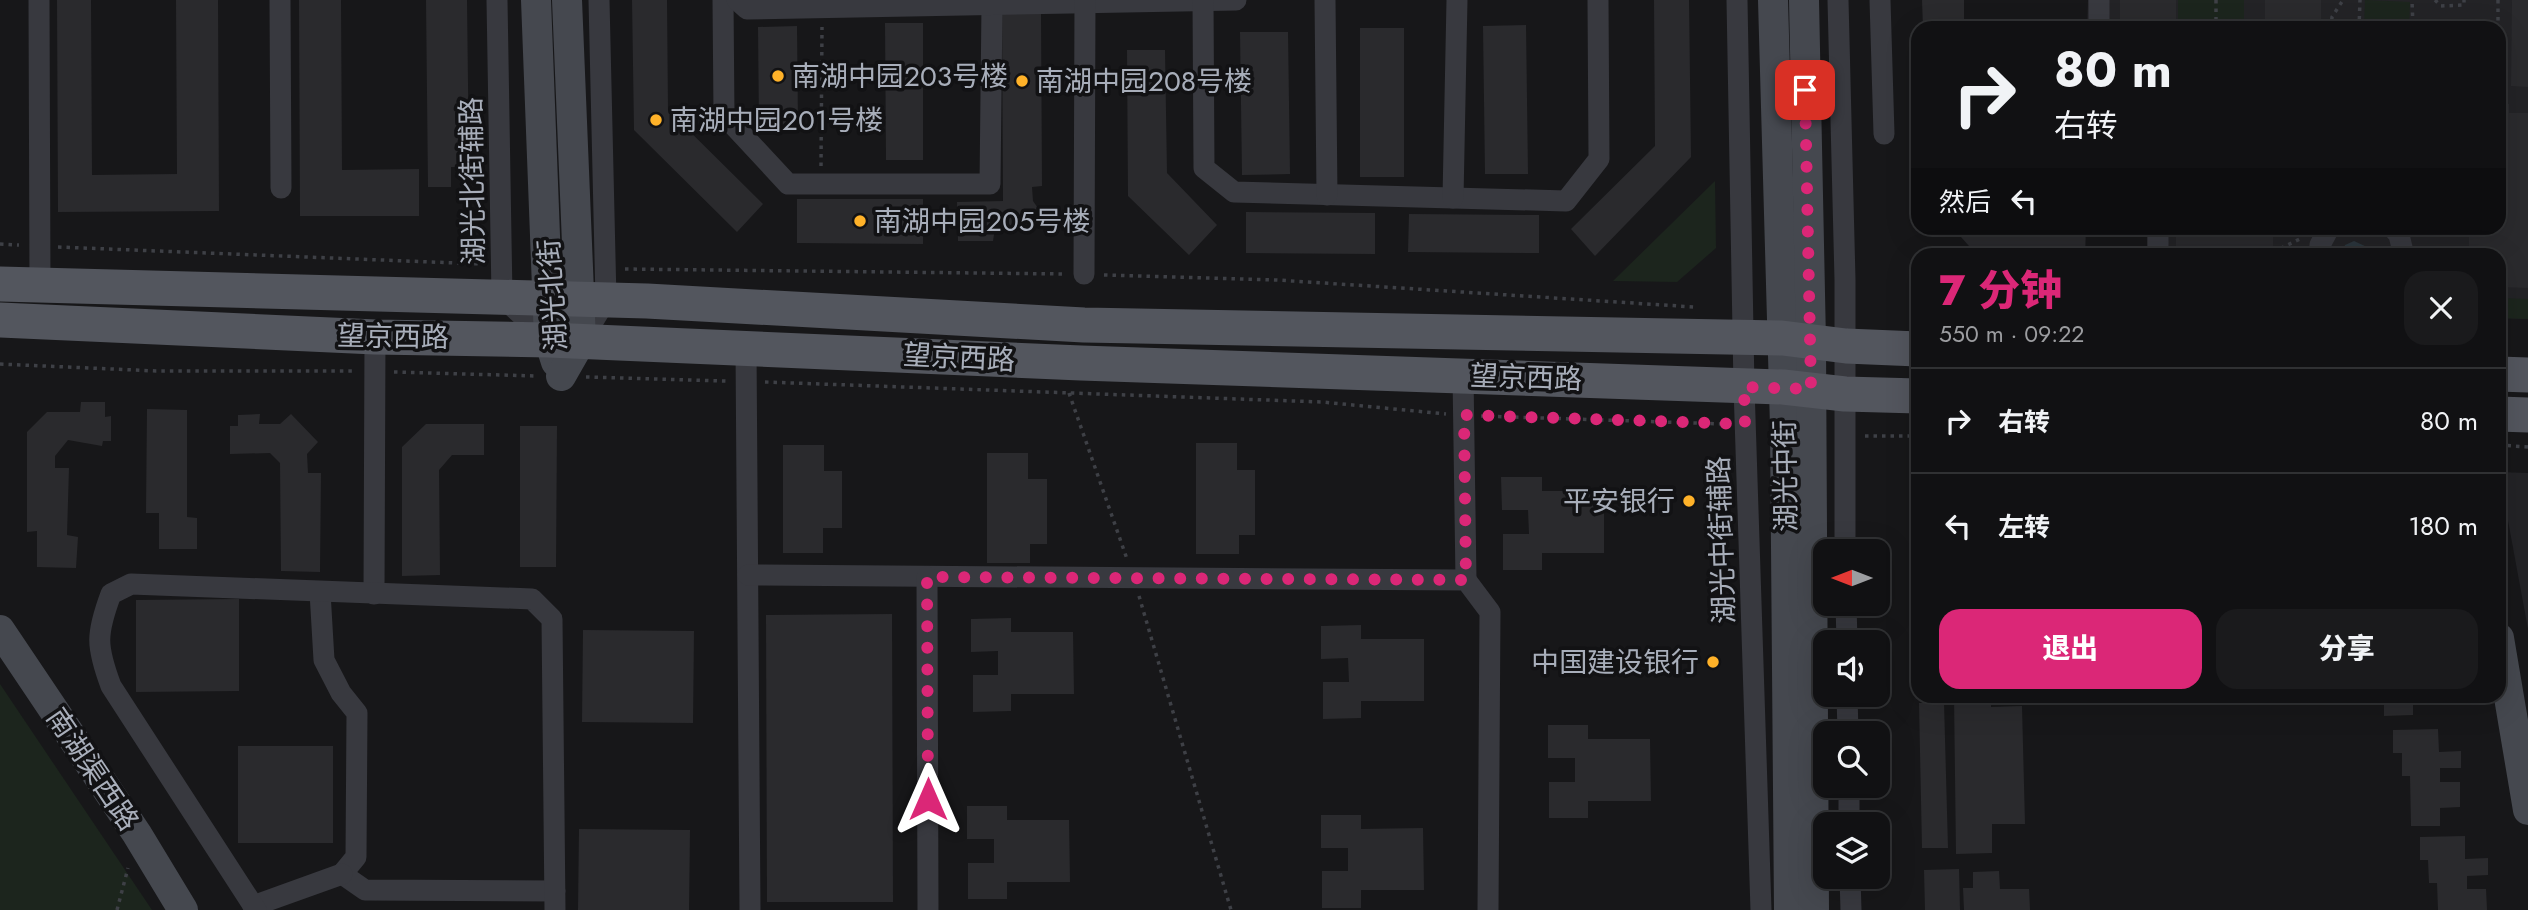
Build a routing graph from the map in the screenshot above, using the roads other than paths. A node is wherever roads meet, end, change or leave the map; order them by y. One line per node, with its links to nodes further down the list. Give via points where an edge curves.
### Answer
1 (39, 0): 30 (street)
2 (279, 0): 24 (street)
3 (497, 0): 28 (street, 湖光北街辅路)
4 (536, 0): 31 (main road, 湖光北街)
5 (567, 0): 31 (main road, 湖光北街)
6 (599, 0): 31 (street)
7 (723, 0): 21 (street, via 724,115 788,184 990,184)
8 (737, 0): 21 (street, via 747,9)
9 (1203, 0): 10 (street); 20 (street); 25 (street, via 1205,168 1234,192)
10 (1236, 0)
11 (1325, 0): 25 (street)
12 (1457, 0): 26 (street)
13 (1598, 0): 26 (street, via 1599,159 1566,201)
14 (1737, 0): 34 (street, 湖光中街辅路)
15 (1773, 0): 35 (main road, 湖光中街)
16 (1804, 0): 35 (main road, 湖光中街)
17 (1838, 0): 37 (street)
18 (1880, 0): 23 (street)
19 (2099, 0): 22 (street)
20 (1085, 1): 21 (street); 27 (street)
21 (992, 4)
22 (2099, 21)
23 (1884, 134)
24 (281, 188)
25 (1327, 195): 26 (street)
26 (1453, 198)
27 (1084, 274)
28 (501, 280): 30 (main road, 望京西路); 31 (main road, 望京西路); 36 (street, 湖光北街辅路)
29 (0, 284): 30 (main road, 望京西路)
30 (40, 287)
31 (585, 291): 34 (main road, 望京西路, via 1084,325); 36 (main road, 湖光北街); 36 (street)
32 (0, 320): 33 (main road, 望京西路)
33 (375, 337): 36 (main road, 望京西路); 54 (street)
34 (1743, 339): 35 (main road, 望京西路); 44 (street, 湖光中街辅路)
35 (1796, 340): 37 (main road, 望京西路); 45 (main road, 湖光中街)
36 (565, 341): 38 (main road, 望京西路); 43 (main road, 湖光北街)
37 (1846, 346): 39 (main road, 望京西路); 45 (street)
38 (746, 348): 41 (main road, 望京西路); 50 (street)
39 (1911, 349)
40 (2506, 374): 42 (main road)
41 (1463, 375): 44 (main road, 望京西路); 52 (street)
42 (2528, 375)
43 (561, 376)
44 (1744, 387): 45 (main road, 望京西路); 68 (street, 湖光中街辅路)
45 (1813, 390): 46 (main road, 望京西路); 49 (street, via 1843,435); 69 (main road, 湖光中街); 70 (main road, 湖光中街)
46 (1911, 396)
47 (2506, 414): 48 (main road)
48 (2528, 415)
49 (1845, 539)
50 (748, 575): 51 (street); 65 (street)
51 (927, 577): 52 (street); 66 (street)
52 (1466, 580): 67 (street, via 1490,612)
53 (320, 592): 54 (street); 59 (street, via 324,660 357,713 356,857); 63 (street, via 131,584 111,594 99,626 100,656 111,686)
54 (373, 594): 61 (street, via 532,599 552,619)
55 (0, 630): 64 (main road, 南湖渠西路)
56 (2506, 670): 57 (main road)
57 (2524, 752): 58 (main road)
58 (2528, 810)
59 (342, 874): 62 (street, via 365,890); 63 (street)
60 (1850, 889): 71 (street)
61 (555, 901): 62 (street)
62 (465, 902)
63 (254, 908)
64 (184, 910)
65 (750, 910)
66 (928, 910)
67 (1488, 910)
68 (1761, 910)
69 (1789, 910)
70 (1814, 910)
71 (1851, 910)

